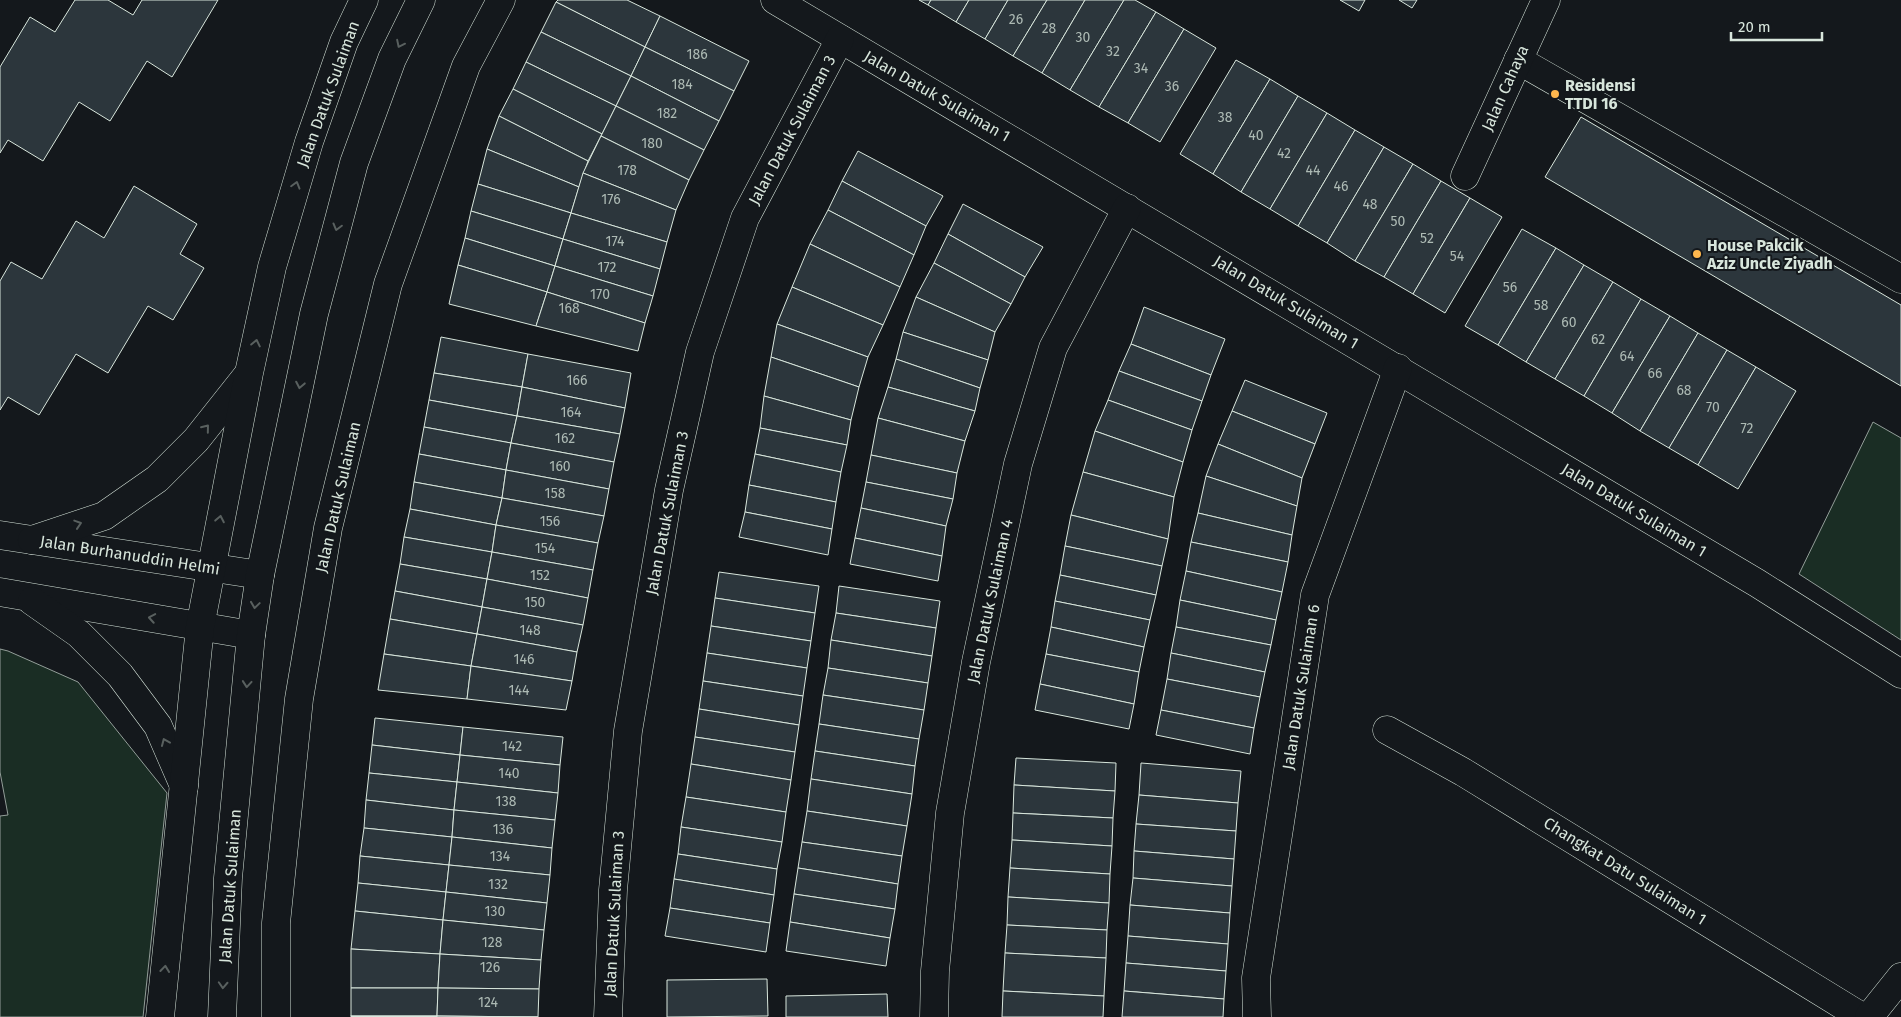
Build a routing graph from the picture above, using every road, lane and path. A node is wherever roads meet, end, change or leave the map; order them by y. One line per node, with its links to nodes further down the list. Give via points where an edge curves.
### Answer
1 (364, 0): 12 (street, Jalan Datuk Sulaiman, one-way to 1, via 272,267 309,142 344,42)
2 (421, 0): 16 (street, Jalan Datuk Sulaiman, one-way to 16, via 392,59 354,163 314,314)
3 (501, 0): 26 (street, Jalan Datuk Sulaiman, via 466,66 388,284 328,528 299,699 276,923)
4 (775, 0): 6 (street, Jalan Datuk Sulaiman 1)
5 (1546, 0): 7 (street, Jalan Cahaya)
6 (840, 39): 9 (street, Jalan Datuk Sulaiman 1); 27 (street, Jalan Datuk Sulaiman 3, via 745,218 700,352 668,490 628,731 613,890)
7 (1518, 60): 8 (street, Jalan Cahaya); 10 (street)
8 (1465, 176)
9 (1127, 208): 11 (street, Jalan Datuk Sulaiman 1); 28 (street, Jalan Datuk Sulaiman 4, via 1053,348 1018,464 976,662 950,812 934,971)
10 (1901, 279)
11 (1398, 368): 20 (street, Jalan Datuk Sulaiman 1, via 1796,606); 29 (street, Jalan Datuk Sulaiman 6, via 1315,595 1256,978)
12 (249, 374): 14 (street, one-way to 12, via 104,516 157,479 196,440); 15 (street, Jalan Datuk Sulaiman, one-way to 12)
13 (0, 535): 14 (street, Jalan Burhanuddin Helmi)
14 (32, 540): 15 (street, Jalan Burhanuddin Helmi)
15 (211, 567): 16 (street, Jalan Burhanuddin Helmi); 18 (street, Jalan Datuk Sulaiman)
16 (260, 575): 19 (street, Jalan Datuk Sulaiman, one-way to 19)
17 (13, 594): 18 (street, one-way to 17); 22 (street, one-way to 17, via 158,726 120,675 79,634)
18 (200, 627): 19 (street); 22 (street, Jalan Datuk Sulaiman)
19 (251, 635): 25 (street, Jalan Datuk Sulaiman, one-way to 25, via 228,878)
20 (1901, 674)
21 (1386, 730): 30 (street, Changkat Datu Sulaiman 1, via 1463,772)
22 (184, 787): 24 (street, Jalan Datuk Sulaiman, one-way to 22)
23 (1901, 977): 31 (street)
24 (160, 1017)
25 (222, 1017)
26 (276, 1017)
27 (608, 1017)
28 (934, 1017)
29 (1257, 1017)
30 (1862, 1017)
31 (1869, 1017)

